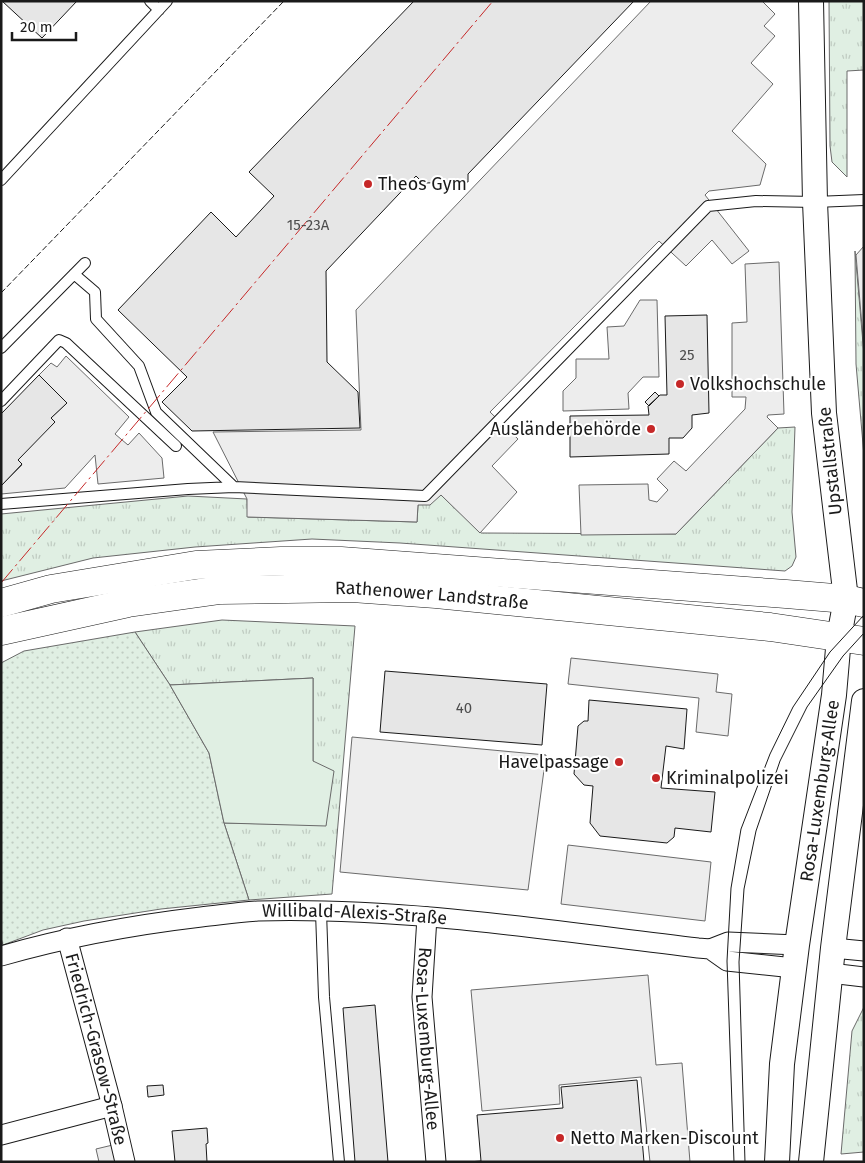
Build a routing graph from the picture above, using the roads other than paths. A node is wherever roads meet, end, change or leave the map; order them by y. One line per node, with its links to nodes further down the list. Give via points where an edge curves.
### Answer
1 (150, 1): 4 (lane)
2 (167, 1): 4 (lane)
3 (811, 1): 7 (street, Upstallstraße)
4 (159, 10): 5 (lane)
5 (1, 180)
6 (864, 200): 7 (lane)
7 (815, 202): 13 (lane, via 756,201 708,206 425,496); 15 (street, Upstallstraße, via 824,413)
8 (85, 263): 9 (lane)
9 (74, 274): 10 (lane); 13 (lane, via 96,292 96,319 139,366 156,412)
10 (1, 348)
11 (1, 401): 12 (lane, via 59,340 66,342)
12 (176, 446)
13 (234, 487): 14 (lane)
14 (1, 504)
15 (855, 601): 16 (main road, Rathenower Landstraße, via 351,561 291,561 196,565 51,589); 18 (street, Upstallstraße)
16 (1, 603)
17 (1, 630): 18 (main road, Rathenower Landstraße, via 128,602 220,590 352,588)
18 (856, 636): 23 (street, Rosa-Luxemburg-Allee, via 834,696)
19 (864, 701): 24 (street, Rosa-Luxemburg-Allee)
20 (321, 912): 21 (street, Willibald-Alexis-Straße); 22 (street, Willibald-Alexis-Straße, via 247,912 150,923); 34 (lane, via 324,997)
21 (427, 916): 25 (street, Willibald-Alexis-Straße); 35 (street, Rosa-Luxemburg-Allee, via 422,997)
22 (67, 938): 27 (street, Willibald-Alexis-Straße); 31 (street, Friedrich-Grasow-Straße)
23 (797, 944): 24 (street); 25 (street, Willibald-Alexis-Straße, via 728,942); 28 (street, Rosa-Luxemburg-Allee)
24 (833, 948): 26 (street); 29 (street, Rosa-Luxemburg-Allee)
25 (710, 950): 28 (street, Willibald-Alexis-Straße, via 727,961)
26 (864, 951)
27 (1, 956)
28 (794, 968): 29 (street); 36 (street, Rosa-Luxemburg-Allee, via 782,1064)
29 (830, 973): 30 (street); 37 (street, Rosa-Luxemburg-Allee)
30 (864, 977)
31 (112, 1106): 32 (street); 33 (street, Friedrich-Grasow-Straße)
32 (1, 1135)
33 (125, 1162)
34 (339, 1162)
35 (436, 1162)
36 (777, 1162)
37 (811, 1162)

